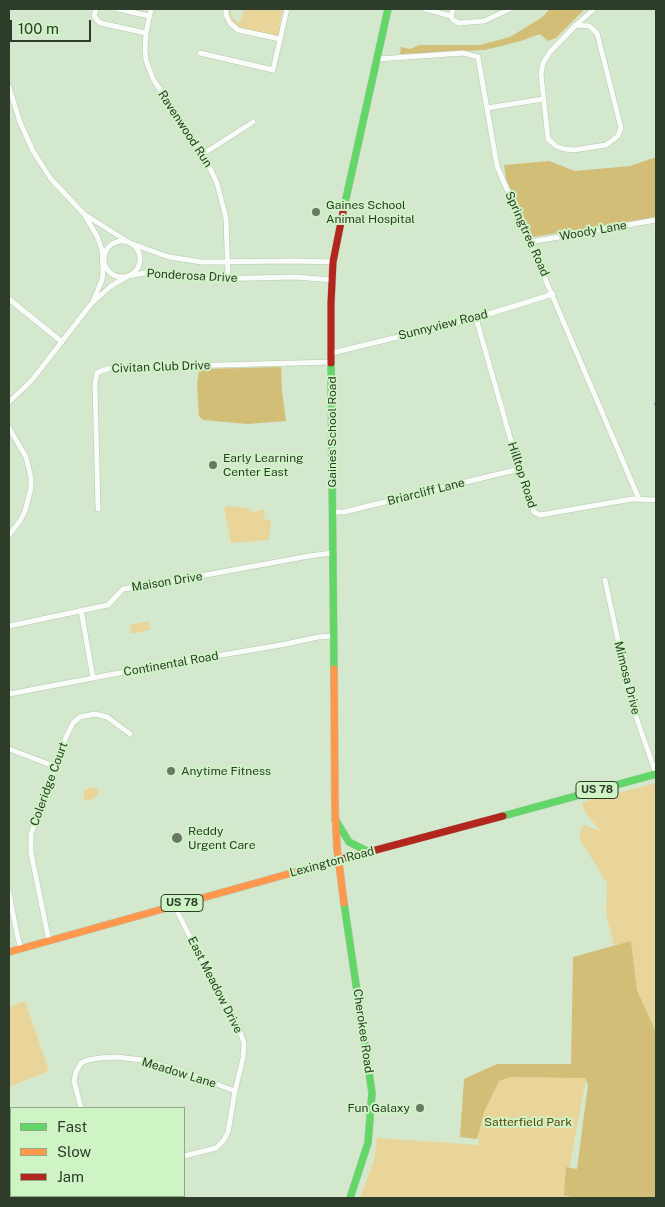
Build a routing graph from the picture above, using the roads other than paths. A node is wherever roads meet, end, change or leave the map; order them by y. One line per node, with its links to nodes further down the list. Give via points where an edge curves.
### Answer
1 (96, 9): 14 (street, via 94,16 100,23)
2 (118, 9): 11 (street)
3 (151, 9): 11 (street, Ravenwood Run)
4 (226, 9): 15 (street, via 230,23 238,30)
5 (287, 9): 15 (street)
6 (388, 9): 17 (main road, Gaines School Road)
7 (424, 9): 12 (street)
8 (453, 9): 12 (street)
9 (510, 9): 12 (street, via 484,21 459,23)
10 (594, 9): 13 (street)
11 (149, 16): 14 (street, Ravenwood Run)
12 (451, 16)
13 (576, 25): 19 (street, via 543,63); 19 (street, via 589,26 598,33 620,132 606,145 574,150 556,146 548,139)
14 (146, 33): 22 (street, Ravenwood Run, via 146,60 153,79)
15 (280, 39): 16 (street, via 273,70)
16 (200, 53)
17 (378, 59): 20 (street, Springtree Road, via 463,52 473,54 480,60); 29 (main road, Gaines School Road)
18 (9, 87): 23 (street, via 20,122 38,159)
19 (543, 99): 20 (street)
20 (487, 108): 25 (street, Springtree Road, via 497,166)
21 (253, 122): 22 (street)
22 (203, 154): 28 (street, Ravenwood Run, via 224,206)
23 (84, 214): 26 (street, Ponderosa Drive); 27 (street, via 97,236)
24 (656, 220): 25 (street, Woody Lane)
25 (530, 242): 33 (street, Springtree Road)
26 (130, 243): 27 (street, via 113,244 105,252); 28 (street, Ponderosa Drive, via 169,257); 30 (street, via 140,257 137,269)
27 (104, 260): 30 (street, via 111,274); 35 (street, Ponderosa Drive, via 102,280)
28 (227, 262): 29 (street, Ponderosa Drive); 31 (street, Ravenwood Run)
29 (333, 262): 32 (main road, Gaines School Road)
30 (128, 276): 31 (street, Ponderosa Drive, via 156,272); 35 (street, Ponderosa Drive)
31 (228, 279): 32 (street, Ponderosa Drive)
32 (332, 280): 38 (main road, Gaines School Road)
33 (553, 294): 36 (street, Sunnyview Road); 43 (street, Springtree Road)
34 (9, 298): 37 (street)
35 (91, 304): 37 (street, Ponderosa Drive)
36 (476, 318): 38 (street, Sunnyview Road); 42 (street, Hilltop Road)
37 (62, 342): 40 (street, Ponderosa Drive, via 32,380)
38 (332, 353): 39 (main road, Gaines School Road)
39 (332, 362): 45 (street, Civitan Club Drive, via 101,370 95,384); 46 (main road, Gaines School Road)
40 (9, 402)
41 (9, 428): 47 (street, via 26,457 31,478 25,512)
42 (519, 469): 43 (street, Hilltop Road, via 536,514); 46 (street, Briarcliff Lane, via 344,512)
43 (639, 499): 44 (street, Hilltop Road)
44 (656, 500)
45 (98, 509)
46 (332, 512): 48 (main road, Gaines School Road)
47 (9, 535)
48 (332, 553): 50 (street, Maison Drive, via 123,589 108,605); 52 (main road, Gaines School Road)
49 (605, 580): 58 (street, Mimosa Drive, via 632,704)
50 (81, 610): 51 (street, Maison Drive); 53 (street)
51 (9, 626)
52 (332, 636): 53 (street, Continental Road); 59 (main road, Gaines School Road)
53 (93, 678): 54 (street, Continental Road)
54 (9, 694)
55 (130, 734): 57 (street, Coleridge Court, via 107,717 95,714 80,717 73,723)
56 (9, 750): 57 (street)
57 (54, 766): 64 (street, Coleridge Court, via 31,834 31,853)
58 (656, 774): 60 (main road, Lexington Road / US 78)
59 (335, 819): 60 (main road, via 349,842); 61 (main road, Gaines School Road)
60 (369, 852): 61 (main road, Lexington Road / US 78)
61 (339, 861): 63 (main road, Lexington Road / US 78); 70 (main road, Cherokee Road, via 372,1093 368,1143)
62 (9, 893): 65 (street)
63 (174, 905): 64 (main road, Lexington Road / US 78); 67 (street, East Meadow Drive, via 242,1036 243,1058)
64 (48, 941): 65 (main road, Lexington Road / US 78)
65 (21, 949): 66 (main road, Lexington Road / US 78)
66 (9, 952)
67 (235, 1091): 68 (street, Meadow Lane, via 143,1060 100,1058 81,1063 76,1072 74,1081); 69 (street, East Meadow Drive, via 224,1140 216,1148)
68 (81, 1107)
69 (185, 1156)
70 (350, 1198)

